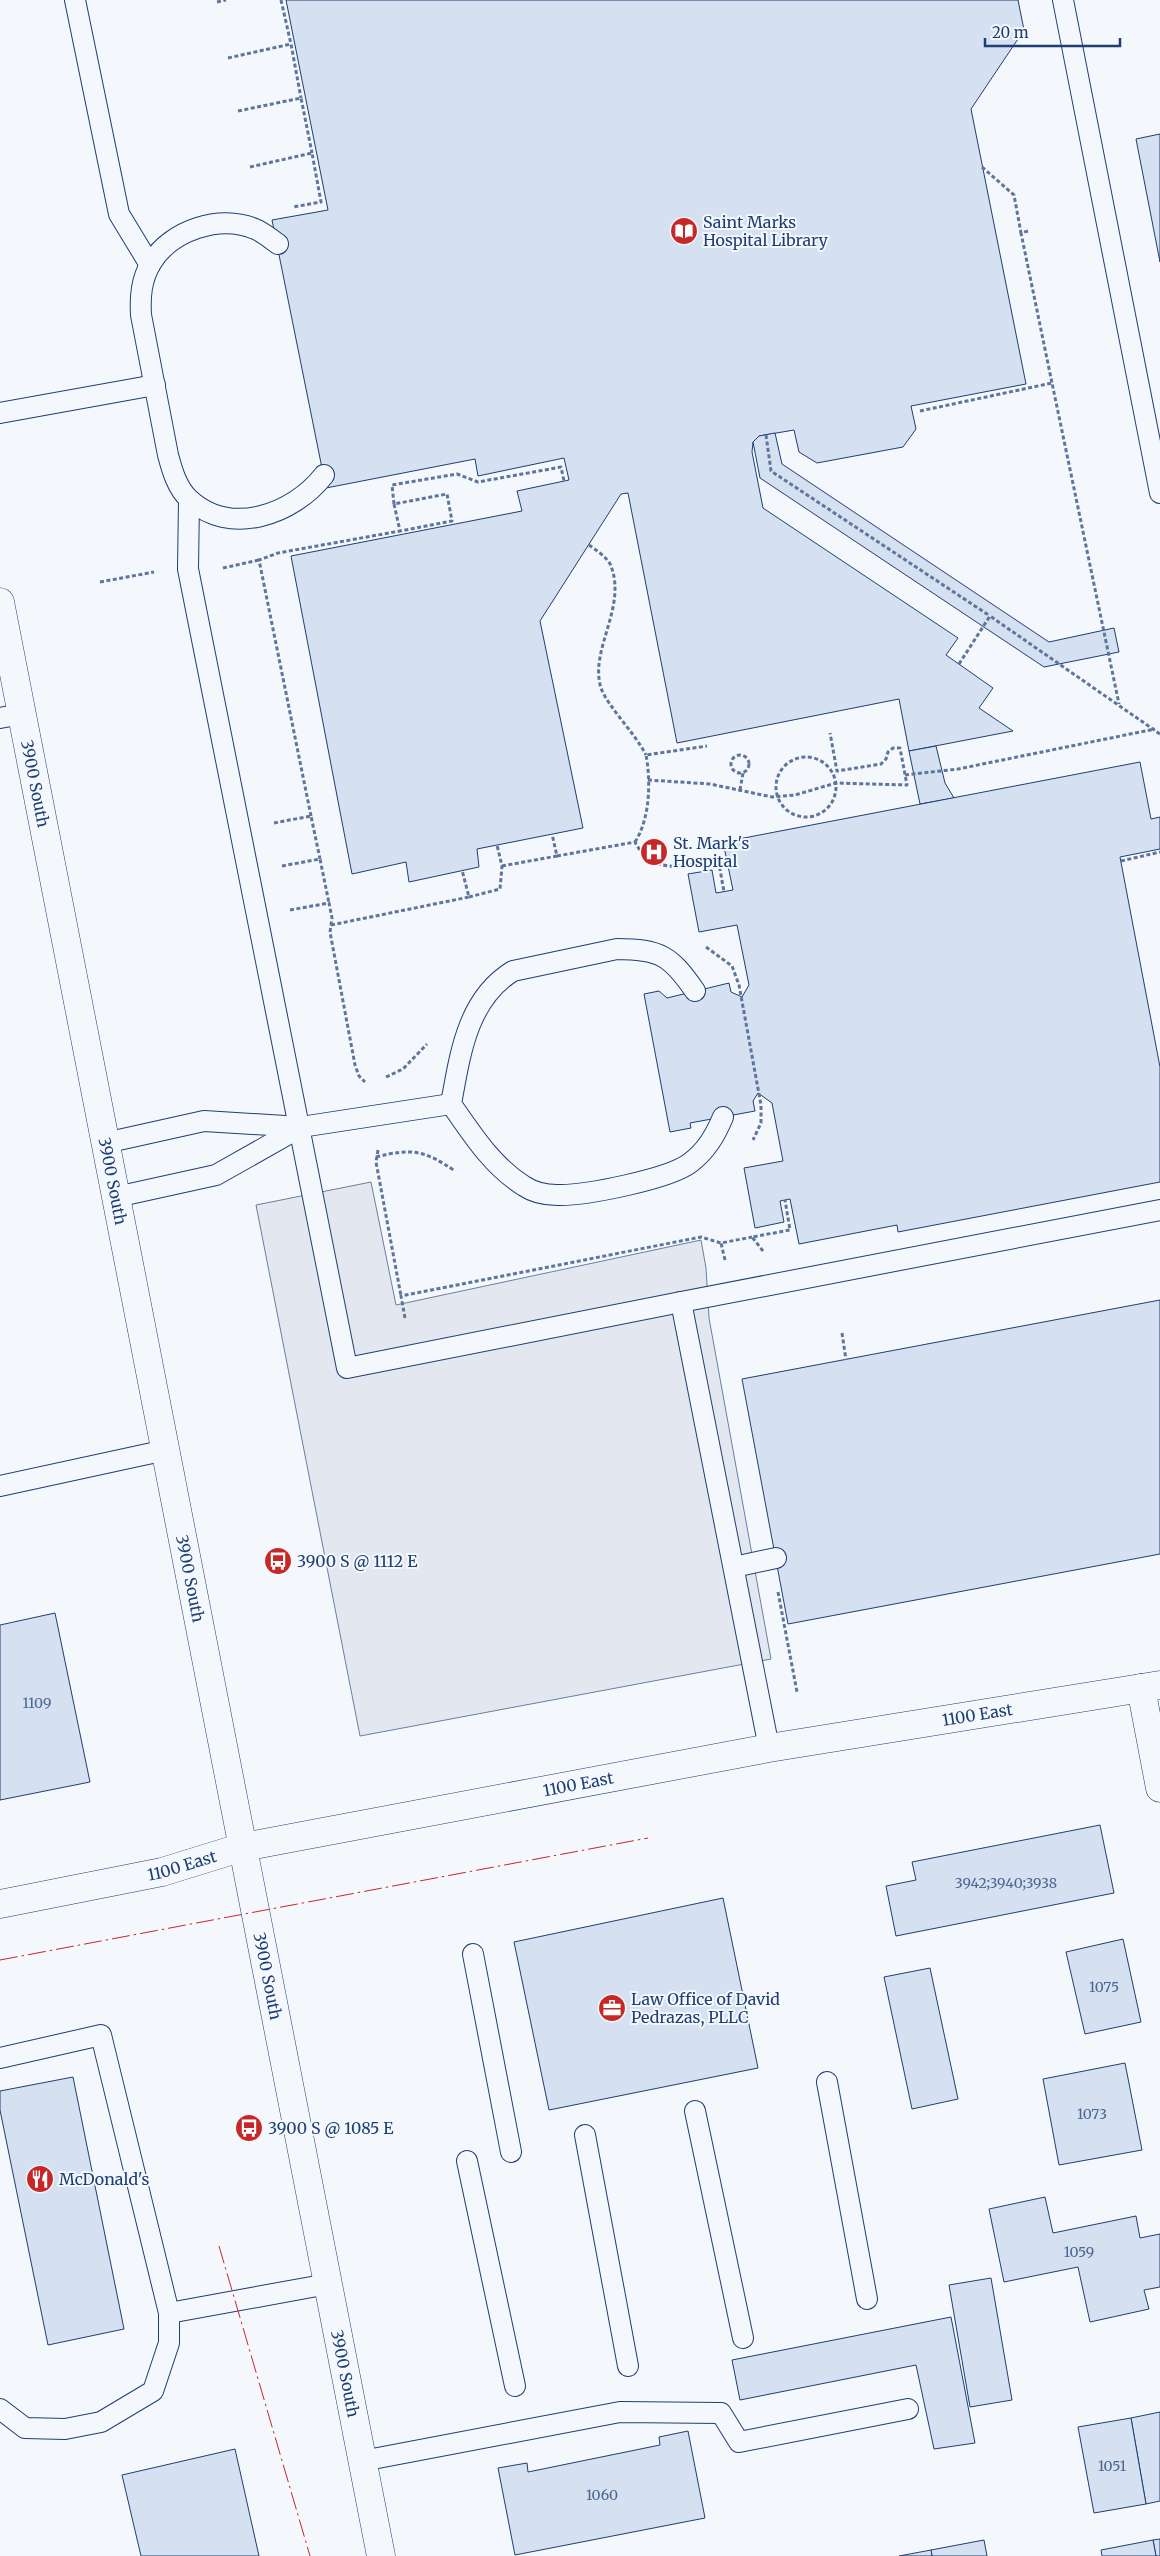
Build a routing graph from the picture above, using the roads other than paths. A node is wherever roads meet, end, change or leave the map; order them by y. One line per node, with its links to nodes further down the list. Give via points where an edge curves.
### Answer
1 (75, 0): 4 (lane, via 118,214)
2 (1064, 0): 8 (lane)
3 (278, 244): 4 (lane, via 256,229 238,224 209,225 180,236 158,253)
4 (150, 265): 5 (lane, via 140,302)
5 (155, 386): 6 (lane); 9 (lane, via 173,473)
6 (0, 413)
7 (324, 475): 9 (lane, via 278,512 242,520 212,514)
8 (1160, 493)
9 (189, 500): 15 (lane, via 188,569)
10 (0, 602): 11 (main road, 3900 South)
11 (11, 716): 16 (main road, 3900 South)
12 (695, 991): 13 (lane, via 678,966 650,952 634,949 617,949 514,971 490,990 472,1021 461,1049)
13 (451, 1104): 14 (lane, via 481,1147 501,1168 525,1187 556,1195 672,1174 705,1150); 15 (lane)
14 (723, 1118)
15 (300, 1127): 16 (lane, via 204,1120); 17 (lane, via 216,1175); 19 (lane, via 347,1368)
16 (105, 1143): 17 (main road, 3900 South)
17 (116, 1197): 20 (main road, 3900 South)
18 (1160, 1210): 19 (lane)
19 (681, 1302): 23 (lane)
20 (166, 1450): 21 (lane); 27 (main road, 3900 South)
21 (0, 1486)
22 (776, 1558): 23 (lane)
23 (734, 1567): 25 (lane)
24 (1150, 1686): 25 (main road, 1100 East); 26 (main road)
25 (769, 1748): 27 (main road, 1100 East)
26 (1160, 1788)
27 (243, 1847): 28 (main road, 1100 East, via 162,1872); 36 (main road, 3900 South)
28 (0, 1904)
29 (473, 1954): 34 (lane)
30 (0, 2058): 38 (lane, via 101,2034)
31 (827, 2082): 37 (lane)
32 (696, 2111): 39 (lane)
33 (585, 2135): 40 (lane)
34 (511, 2152)
35 (467, 2161): 41 (lane)
36 (328, 2284): 38 (lane); 44 (main road, 3900 South)
37 (867, 2299)
38 (169, 2313): 42 (lane, via 169,2343 153,2391 101,2422 65,2429 25,2428)
39 (743, 2338)
40 (628, 2366)
41 (515, 2386)
42 (0, 2409)
43 (908, 2409): 44 (lane, via 739,2442 721,2413 620,2412)
44 (362, 2460): 45 (main road, 3900 South)
45 (381, 2556)

